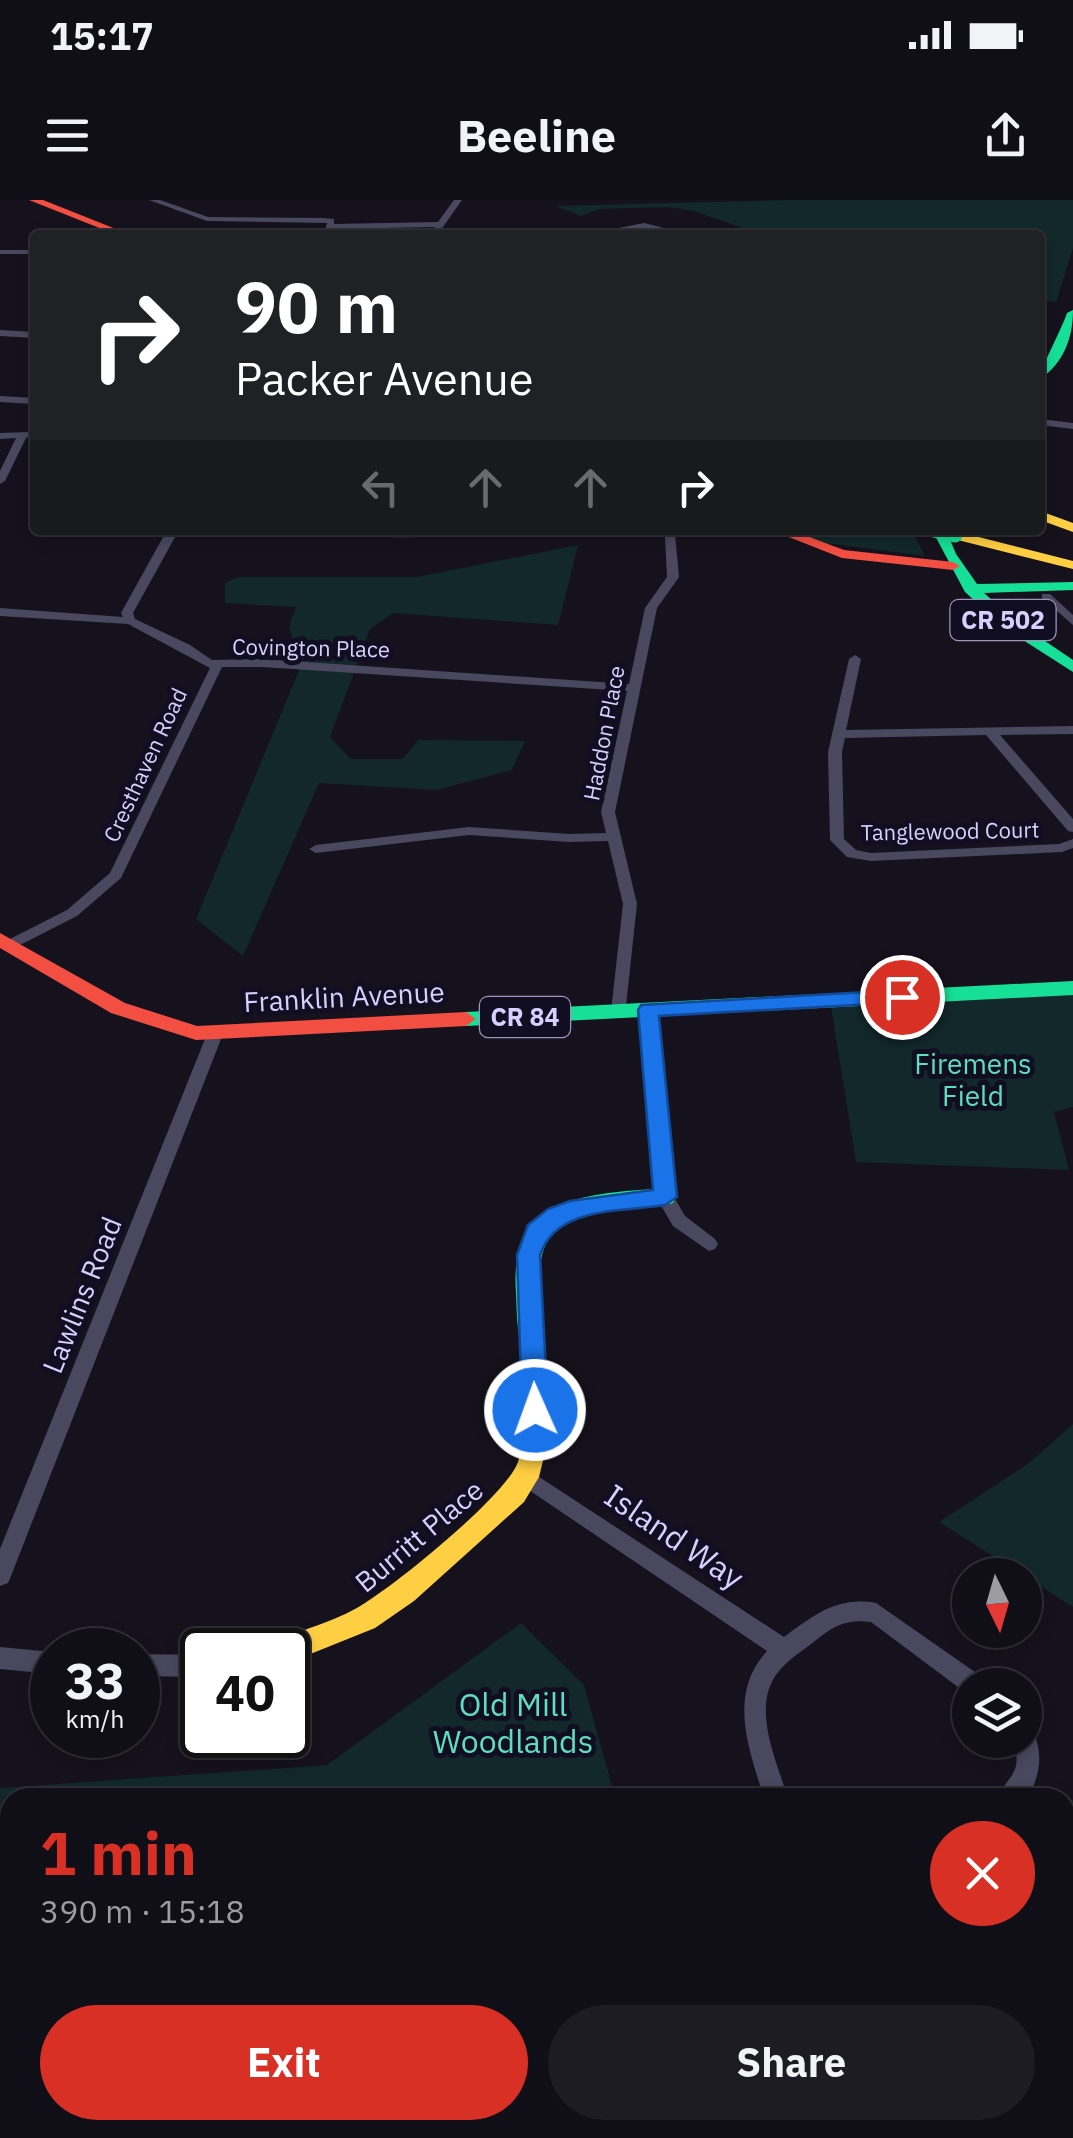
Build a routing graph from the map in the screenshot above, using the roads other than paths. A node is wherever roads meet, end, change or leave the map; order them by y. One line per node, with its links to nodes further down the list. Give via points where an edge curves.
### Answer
1 (12, 200): 8 (main road)
2 (34, 200): 9 (main road)
3 (153, 200): 6 (street, via 207,219)
4 (458, 200): 7 (street)
5 (276, 207): 6 (street)
6 (273, 220): 10 (street, via 330,221)
7 (442, 224): 11 (street); 12 (street)
8 (90, 230)
9 (113, 230)
10 (328, 230)
11 (344, 230)
12 (436, 230)
13 (616, 230): 14 (street)
14 (666, 230)
15 (0, 252): 16 (street)
16 (30, 252)
17 (0, 333): 18 (street)
18 (30, 335)
19 (1062, 335): 20 (main road)
20 (1045, 366)
21 (0, 399): 22 (street)
22 (30, 402)
23 (1045, 423): 24 (street)
24 (1073, 426)
25 (29, 435): 26 (street); 27 (street)
26 (0, 436)
27 (0, 481)
28 (1045, 518): 29 (main road)
29 (1073, 528)
30 (171, 535): 43 (street, via 127,613)
31 (670, 535): 48 (street, Haddon Place, via 674,571 651,608)
32 (788, 535): 38 (main road, via 850,557)
33 (951, 535): 38 (main road, CR 502)
34 (965, 535): 37 (main road)
35 (972, 535): 36 (main road)
36 (1073, 554)
37 (1073, 565)
38 (953, 566): 40 (main road, CR 502)
39 (1073, 586): 40 (main road)
40 (970, 588): 47 (main road, CR 502, via 1015,629)
41 (1046, 596): 44 (street)
42 (0, 612): 43 (street, Covington Place)
43 (130, 621): 46 (street, Covington Place)
44 (1073, 622)
45 (855, 658): 51 (street, Tanglewood Court)
46 (217, 666): 48 (street, Covington Place, via 262,663); 56 (street, Cresthaven Road, via 116,875 72,913)
47 (1073, 667)
48 (632, 688): 53 (street, Haddon Place, via 608,812)
49 (988, 730): 50 (street); 51 (street); 52 (street, Tanglewood Court)
50 (1073, 730)
51 (838, 734): 54 (street, Tanglewood Court, via 837,840 852,854)
52 (1073, 828)
53 (614, 837): 55 (street, via 469,831); 59 (street, Haddon Place, via 630,904)
54 (1073, 843)
55 (316, 849)
56 (5, 942): 60 (main road, Franklin Avenue / CR 84, via 115,1008 174,1029)
57 (1073, 988): 58 (main road, Franklin Avenue / CR 84)
58 (648, 1010): 59 (main road, Franklin Avenue / CR 84); 61 (street)
59 (620, 1012): 60 (main road, Franklin Avenue / CR 84)
60 (216, 1034): 64 (street, Lawlins Road)
61 (665, 1197): 62 (street, via 679,1221); 63 (main road, via 577,1209 545,1222 530,1242 536,1447)
62 (709, 1244)
63 (527, 1478): 65 (main road, Burritt Place, via 404,1592 365,1619); 66 (street, Island Way)
64 (0, 1576)
65 (310, 1641)
66 (786, 1651): 69 (street, via 826,1616 859,1610 890,1620); 71 (street, via 769,1665 755,1708)
67 (0, 1658): 68 (street)
68 (30, 1661)
69 (952, 1668)
70 (1030, 1758): 72 (street)
71 (773, 1788)
72 (1018, 1788)

